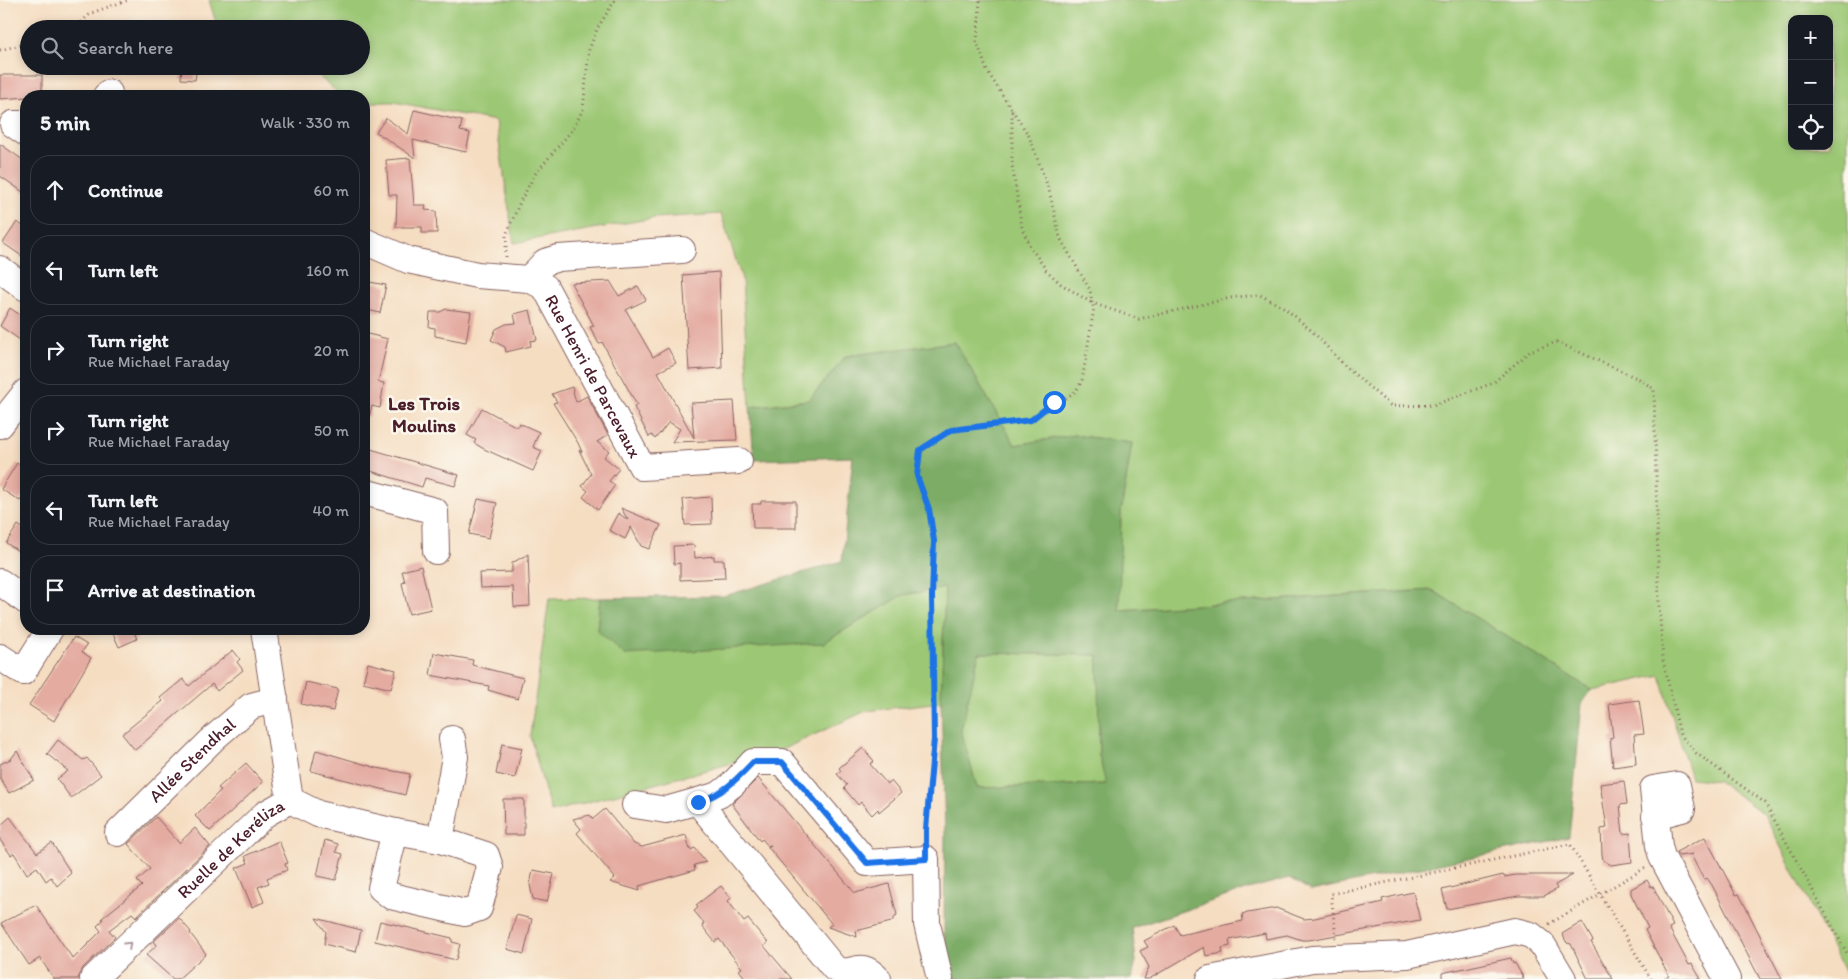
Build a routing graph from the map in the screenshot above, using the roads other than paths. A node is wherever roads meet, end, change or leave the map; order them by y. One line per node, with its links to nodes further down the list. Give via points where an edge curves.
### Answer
1 (20, 124): 2 (street, via 12,124)
2 (20, 130)
3 (370, 244): 6 (street, via 408,260 478,275)
4 (682, 250): 6 (street, via 558,258)
5 (0, 269): 7 (street)
6 (518, 278): 10 (street, Rue Henri de Parcevaux, via 545,287 642,467)
7 (20, 284)
8 (20, 400): 9 (street)
9 (0, 425)
10 (739, 461)
11 (370, 494): 12 (street, via 435,511)
12 (436, 551)
13 (0, 582): 14 (street)
14 (20, 597)
15 (46, 635): 17 (street, via 23,672)
16 (265, 635): 18 (street, Ruelle de Keréliza)
17 (0, 657)
18 (275, 700): 20 (street, Ruelle de Keréliza); 25 (street, Allée Stendhal, via 251,706)
19 (452, 738): 26 (street, via 456,757)
20 (290, 800): 24 (street, via 318,814); 27 (street, Ruelle de Keréliza, one-way to 20, via 265,814)
21 (698, 802): 22 (street, via 666,810); 28 (street, via 834,968 841,972 863,968 870,970); 29 (street, via 719,795 753,762 782,762 867,863 926,859 927,924)
22 (635, 805)
23 (1655, 816): 32 (street, via 1662,857)
24 (395, 832): 26 (street); 26 (street, via 382,888 391,896 465,913 479,908 490,867 486,855)
25 (118, 833)
26 (440, 840)
27 (93, 979)
28 (878, 979)
29 (940, 979)
30 (1210, 979): 31 (street, via 1312,960 1407,955 1515,931 1531,935 1542,944)
31 (1563, 979)
32 (1727, 979)

